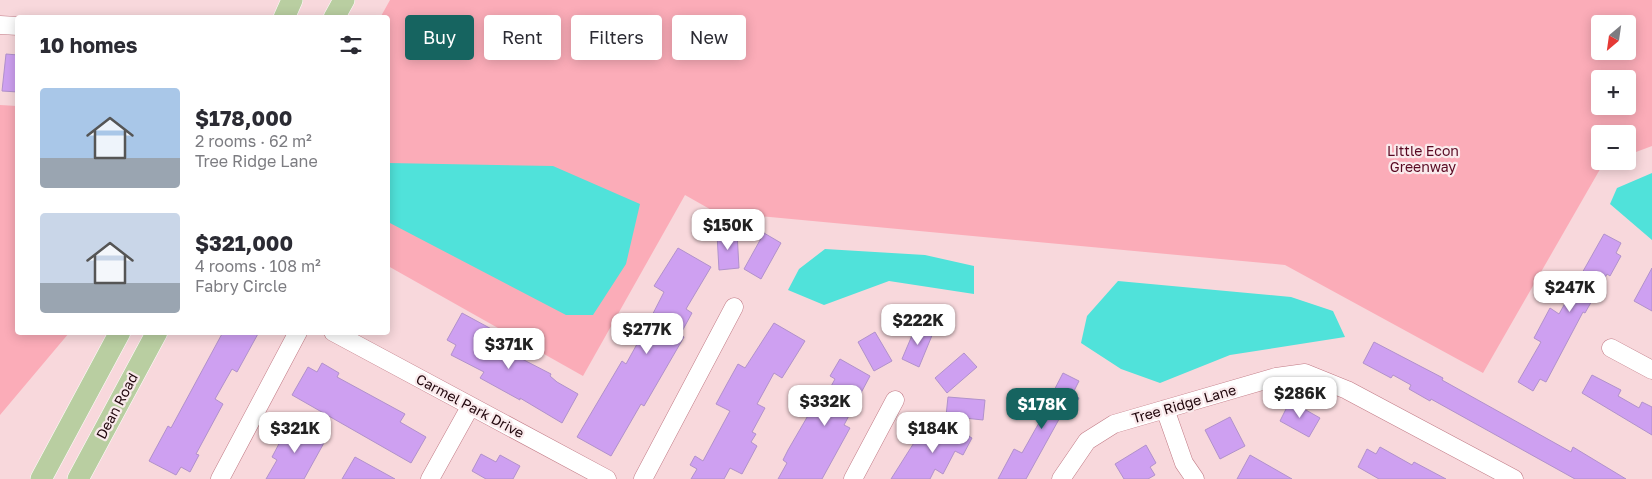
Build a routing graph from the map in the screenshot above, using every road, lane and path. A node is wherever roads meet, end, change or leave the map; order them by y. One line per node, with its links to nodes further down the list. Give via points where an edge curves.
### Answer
1 (292, 0): 3 (main road)
2 (344, 0): 4 (main road)
3 (285, 15)
4 (336, 15)
5 (0, 25): 6 (street)
6 (15, 26)
7 (734, 307): 22 (street)
8 (118, 335): 17 (main road)
9 (155, 335): 18 (main road, Dean Road)
10 (296, 335): 19 (street)
11 (338, 335): 15 (street, Carmel Park Drive)
12 (1611, 348): 13 (street)
13 (1652, 370)
14 (895, 400): 23 (street)
15 (470, 407): 20 (street); 21 (street, Carmel Park Drive)
16 (1164, 409): 24 (street, Tree Ridge Lane, via 1114,424 1087,441); 25 (street, via 1184,463); 26 (street, Tree Ridge Lane, via 1276,376 1305,373 1347,390)
17 (41, 479)
18 (78, 479)
19 (220, 479)
20 (430, 479)
21 (607, 479)
22 (643, 479)
23 (853, 479)
24 (1061, 479)
25 (1195, 479)
26 (1514, 479)

